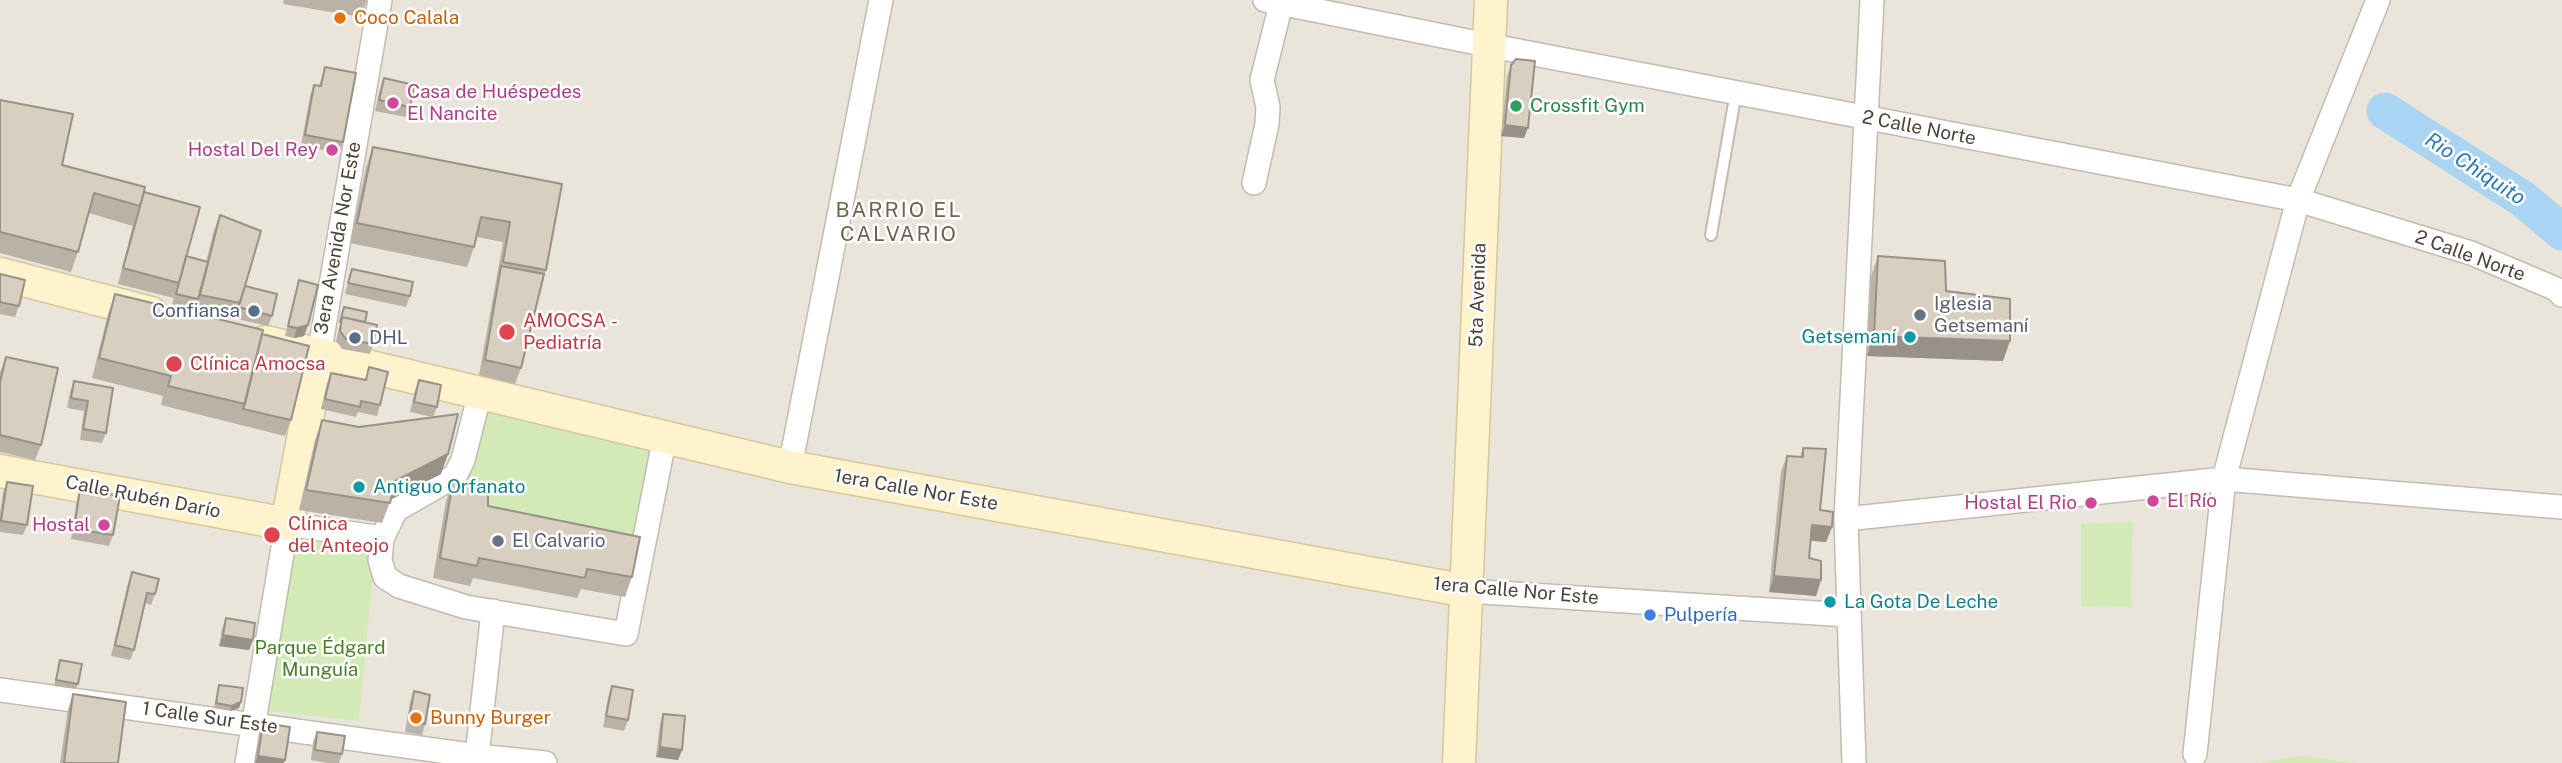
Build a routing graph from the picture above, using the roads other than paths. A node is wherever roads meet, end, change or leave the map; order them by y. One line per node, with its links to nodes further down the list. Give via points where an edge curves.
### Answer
1 (380, 0): 17 (street, 3era Avenida Nor Este)
2 (881, 0): 20 (street)
3 (1491, 0): 7 (street, 5ta Avenida)
4 (1872, 0): 9 (street)
5 (2378, 0): 11 (street)
6 (1273, 2): 7 (street, 2 Calle Norte); 10 (street, via 1262,80 1267,124)
7 (1487, 45): 8 (street, 2 Calle Norte); 27 (street, 5ta Avenida)
8 (1736, 92): 9 (street, 2 Calle Norte); 12 (lane)
9 (1866, 118): 11 (street, 2 Calle Norte); 24 (street)
10 (1254, 183)
11 (2298, 200): 14 (street, 2 Calle Norte, via 2471,253); 22 (street)
12 (1711, 235)
13 (0, 274): 15 (street)
14 (2562, 295)
15 (173, 318)
16 (239, 335): 17 (street, 1era Calle Nor Este)
17 (319, 355): 18 (street, 1era Calle Nor Este); 25 (street, 3era Avenida Nor Este)
18 (480, 393): 19 (street, 1era Calle Nor Este); 26 (street, via 455,476 396,510)
19 (665, 436): 20 (street, 1era Calle Nor Este); 28 (street, via 626,634)
20 (790, 467): 27 (street, 1era Calle Nor Este)
21 (0, 471): 25 (street, Calle Rubén Darío)
22 (2224, 480): 23 (street); 24 (street); 32 (street)
23 (2562, 507)
24 (1846, 519): 29 (street)
25 (287, 524): 26 (street); 31 (street, 3era Avenida Nor Este)
26 (382, 538): 28 (street, via 380,559 385,577 398,586)
27 (1467, 591): 29 (street, 1era Calle Nor Este); 36 (street, 5ta Avenida)
28 (493, 611): 33 (street)
29 (1847, 615): 37 (street)
30 (0, 690): 31 (street, 1 Calle Sur Este)
31 (254, 723): 33 (street, 1 Calle Sur Este); 34 (street, 3era Avenida Nor Este)
32 (2195, 754)
33 (477, 756): 35 (street, 1 Calle Sur Este)
34 (247, 763)
35 (545, 763)
36 (1459, 763)
37 (1854, 763)

